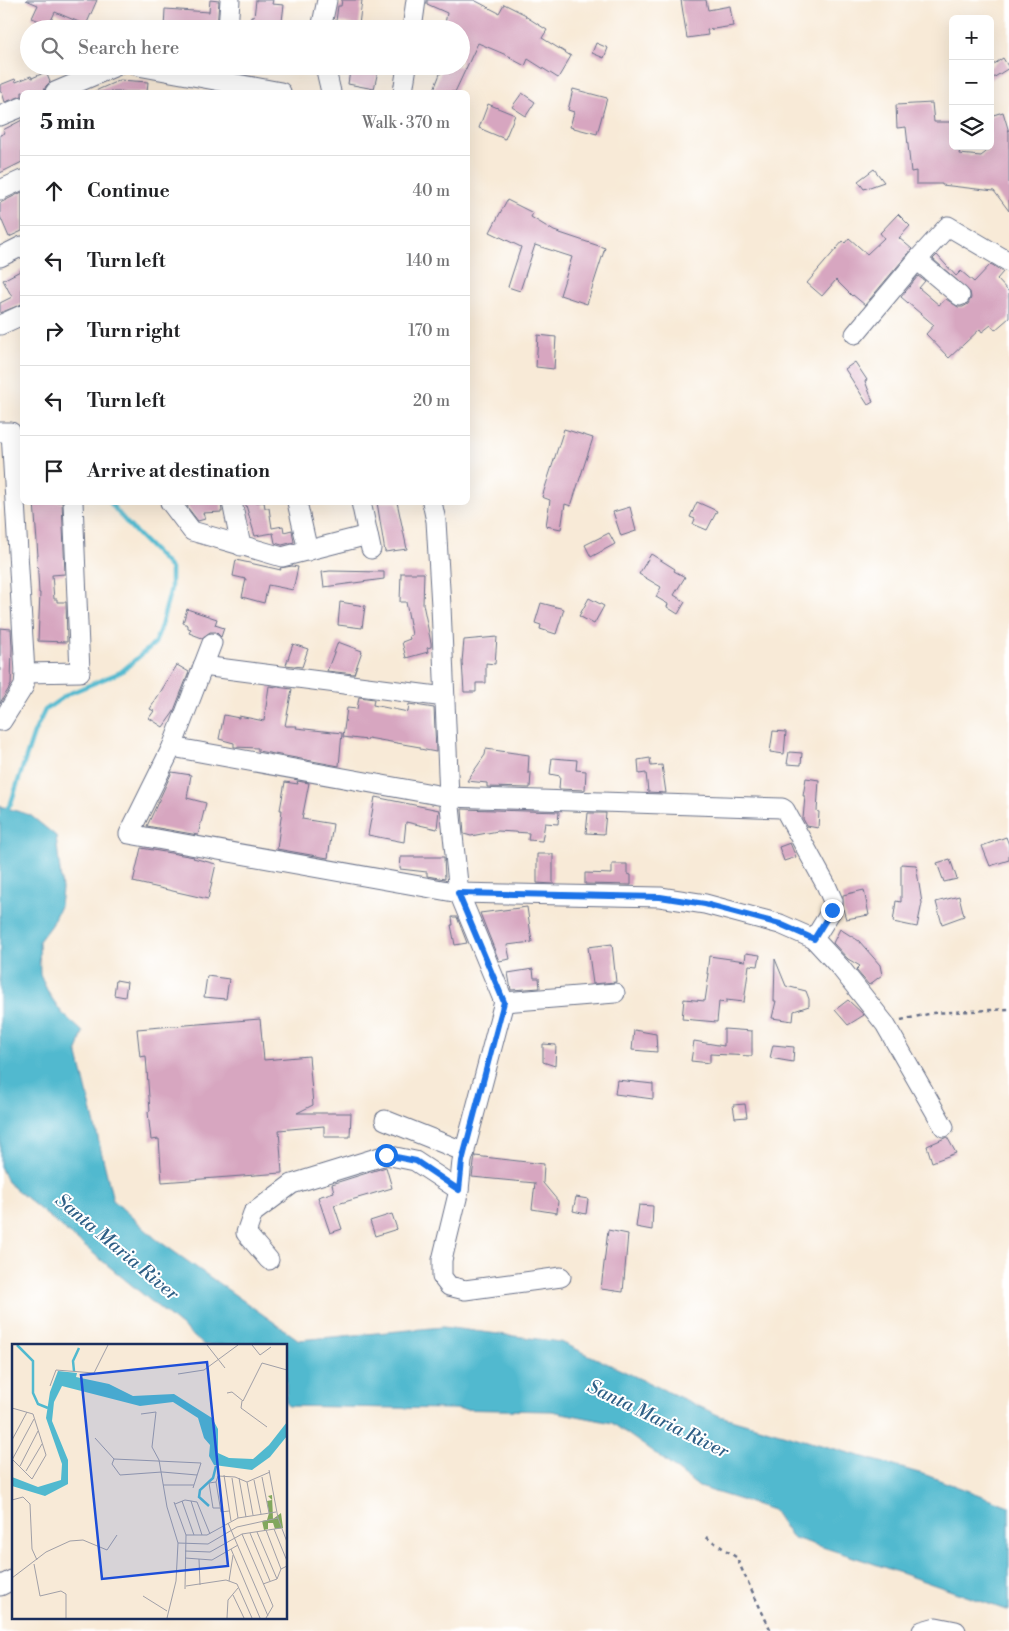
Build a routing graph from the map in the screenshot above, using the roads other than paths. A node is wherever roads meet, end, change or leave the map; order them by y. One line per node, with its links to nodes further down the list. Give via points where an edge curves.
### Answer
1 (230, 0): 4 (street)
2 (327, 0): 5 (street)
3 (416, 0): 6 (street)
4 (229, 20)
5 (324, 20)
6 (413, 20)
7 (95, 75): 11 (street)
8 (227, 75): 12 (street)
9 (326, 75): 13 (street)
10 (406, 75): 14 (street)
11 (60, 90)
12 (275, 90)
13 (330, 90)
14 (403, 90)
15 (20, 108): 16 (street)
16 (0, 116)
17 (20, 181): 18 (street)
18 (0, 190)
19 (20, 247): 20 (street)
20 (0, 257)
21 (917, 260): 22 (street, via 948,226); 23 (street); 26 (street)
22 (1009, 262)
23 (960, 296)
24 (20, 316): 25 (street)
25 (0, 325)
26 (855, 334)
27 (0, 432): 28 (street, via 11,432)
28 (18, 469): 39 (street)
29 (73, 505): 39 (street, via 80,672)
30 (172, 505): 35 (street, via 192,531)
31 (233, 505): 35 (street)
32 (299, 505): 36 (street)
33 (362, 505): 36 (street, via 370,542)
34 (432, 505): 40 (street)
35 (241, 546): 36 (street, via 282,557)
36 (308, 551)
37 (212, 644): 38 (street)
38 (203, 666): 40 (street); 42 (street)
39 (25, 673): 41 (street, via 24,686)
40 (444, 697): 43 (street)
41 (0, 721)
42 (172, 747): 43 (street); 44 (street, via 129,834)
43 (449, 798): 44 (street); 45 (street, via 782,808 833,901 830,914)
44 (458, 893): 45 (street, via 660,897 705,904 780,924); 47 (street)
45 (814, 939): 49 (street, via 885,1024)
46 (616, 993): 47 (street)
47 (504, 1002): 50 (street)
48 (385, 1120): 50 (street)
49 (944, 1126)
50 (464, 1152): 51 (street)
51 (459, 1190): 52 (street, via 416,1161 386,1155 292,1184 253,1213 246,1233); 53 (street, via 442,1260 442,1277 449,1286 465,1290)
52 (269, 1260)
53 (561, 1277)
54 (12, 1580): 55 (street)
55 (0, 1586)
56 (922, 1631): 57 (street, via 936,1627)
57 (956, 1631)

